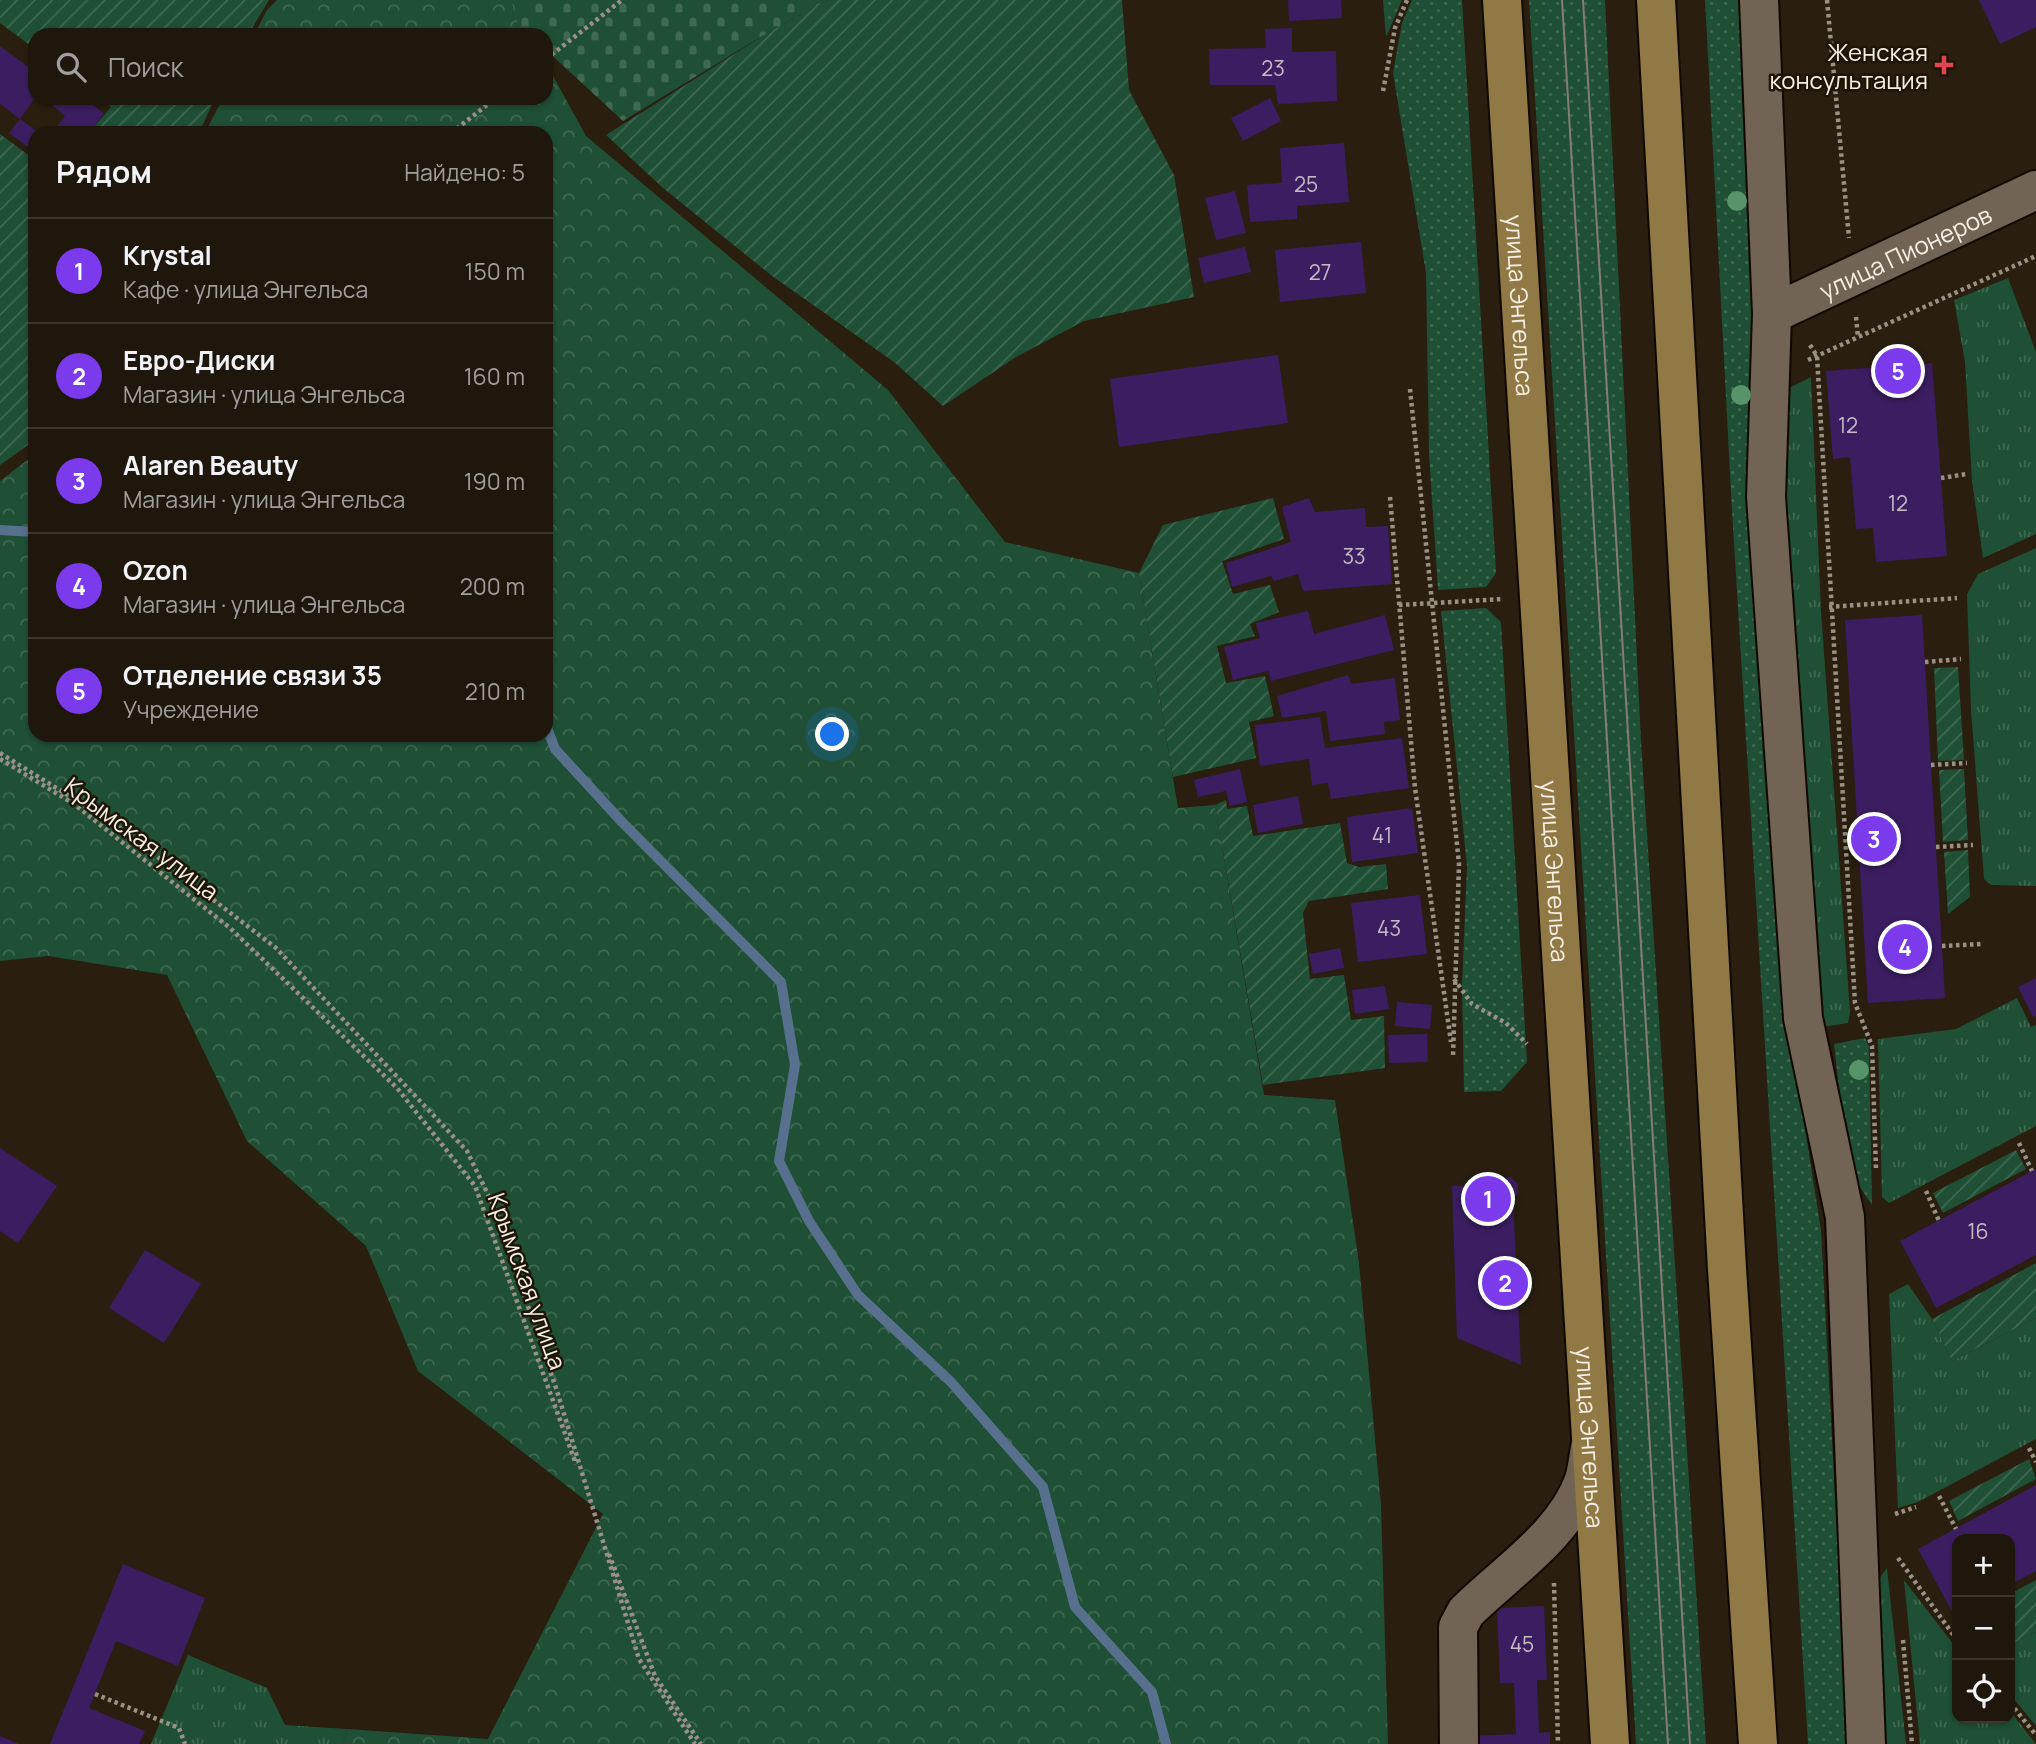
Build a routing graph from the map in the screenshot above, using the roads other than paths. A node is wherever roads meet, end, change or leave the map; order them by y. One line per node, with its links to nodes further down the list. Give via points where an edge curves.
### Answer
1 (1502, 0): 6 (main road, улица Энгельса)
2 (1656, 0): 9 (main road)
3 (1759, 0): 5 (street)
4 (2036, 190): 5 (street, улица Пионеров)
5 (1772, 314): 10 (street, via 1767,511 1803,1018 1845,1217)
6 (1591, 1443): 7 (street, via 1584,1480 1568,1510 1466,1612 1458,1627); 8 (main road, улица Энгельса)
7 (1459, 1744)
8 (1610, 1744)
9 (1758, 1744)
10 (1867, 1744)

